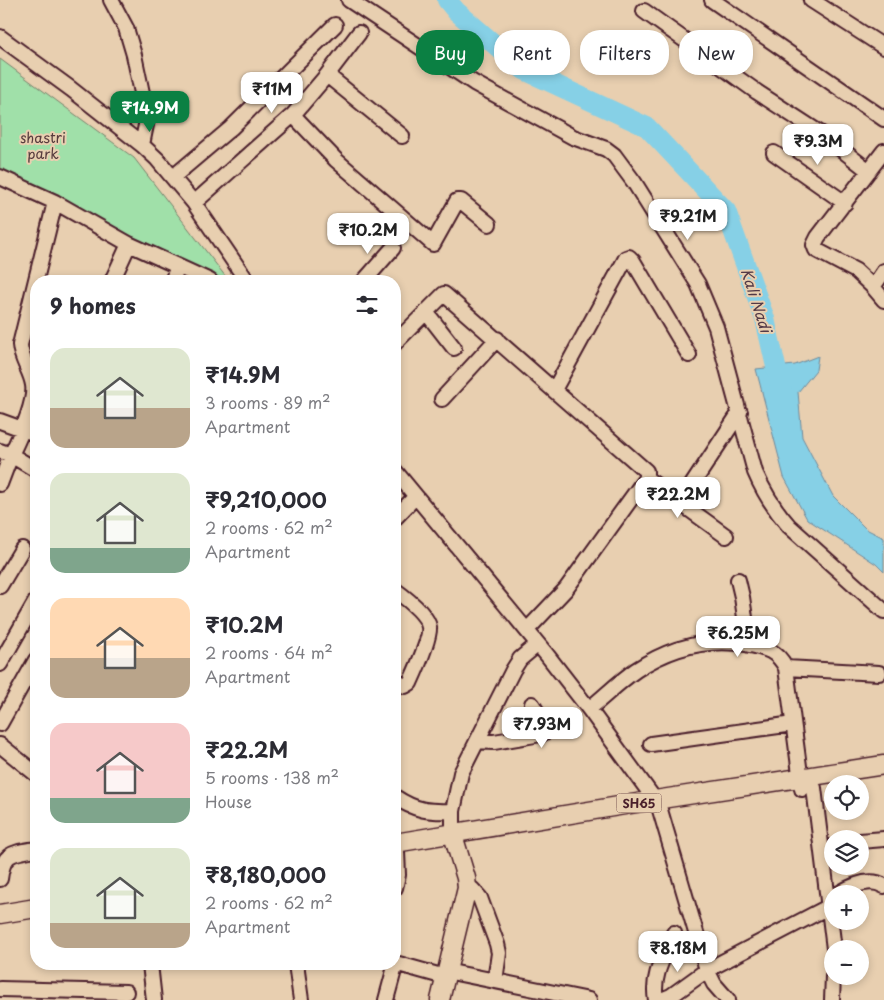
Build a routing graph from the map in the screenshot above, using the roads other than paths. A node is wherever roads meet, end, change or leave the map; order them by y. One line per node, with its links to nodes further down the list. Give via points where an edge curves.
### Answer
1 (111, 0): 14 (street, via 126,28 136,64 146,112)
2 (349, 0): 46 (street, via 474,83 573,137 614,155 698,284 716,327)
3 (712, 0): 12 (street)
4 (811, 0): 9 (street)
5 (644, 11): 17 (street)
6 (335, 25): 19 (street, via 231,128)
7 (359, 33): 10 (street)
8 (0, 37): 14 (street)
9 (884, 47)
10 (327, 75): 11 (street); 13 (street)
11 (293, 115): 22 (street); 23 (street, via 336,160 433,244 456,201 461,201)
12 (884, 119)
13 (402, 136)
14 (142, 145): 19 (street)
15 (884, 151): 17 (street)
16 (774, 153): 21 (street)
17 (869, 170): 21 (street)
18 (0, 177): 20 (street)
19 (173, 177): 22 (street)
20 (54, 202): 24 (street); 28 (street)
21 (845, 202): 34 (street, via 814,245 816,250 856,271)
22 (194, 203): 32 (street)
23 (489, 224)
24 (129, 244): 26 (street); 29 (street)
25 (393, 248): 33 (street)
26 (178, 267): 30 (street); 31 (street)
27 (884, 271): 34 (street)
28 (36, 275)
29 (115, 275)
30 (175, 275)
31 (196, 275)
32 (243, 275)
33 (369, 275)
34 (873, 287): 35 (street)
35 (884, 300)
36 (30, 301): 42 (street, via 21,338 21,355)
37 (426, 312): 38 (street); 39 (street, via 444,294); 40 (street)
38 (401, 337)
39 (497, 339): 43 (street); 44 (street)
40 (454, 348)
41 (689, 355): 43 (street, via 629,257)
42 (30, 376)
43 (554, 390): 52 (street, via 644,468)
44 (442, 399)
45 (30, 407): 48 (street)
46 (740, 412): 56 (street); 63 (street, via 755,472 763,493 776,511 811,548)
47 (0, 421): 48 (street)
48 (23, 429): 49 (street); 50 (street)
49 (30, 432)
50 (6, 453): 51 (street); 54 (street)
51 (30, 467)
52 (646, 478): 56 (street); 65 (street, via 566,589)
53 (401, 479): 55 (street)
54 (0, 484)
55 (415, 497): 57 (street); 65 (street)
56 (680, 503): 58 (street)
57 (401, 512)
58 (726, 536)
59 (22, 549): 61 (street)
60 (738, 580): 67 (street)
61 (0, 586)
62 (401, 595): 72 (street, via 427,621 429,632 410,683)
63 (884, 611)
64 (30, 612): 68 (street)
65 (527, 630): 66 (street)
66 (538, 644): 74 (street); 77 (street, via 520,659 513,670)
67 (749, 645): 69 (street, via 772,651); 74 (street, via 714,642 690,646 661,657 636,670)
68 (0, 664)
69 (786, 668): 71 (street); 76 (street)
70 (30, 671): 75 (street)
71 (879, 673)
72 (401, 684)
73 (532, 704): 77 (street, via 546,725 545,732 494,742)
74 (589, 709): 87 (street)
75 (0, 724)
76 (793, 724): 78 (street); 85 (street)
77 (477, 741): 88 (street, via 461,773)
78 (651, 744)
79 (0, 745): 81 (street)
80 (884, 765): 85 (main road, SH65)
81 (30, 769)
82 (884, 775): 83 (main road, SH65)
83 (869, 778)
84 (824, 784): 85 (main road, SH65)
85 (806, 785): 87 (main road, SH65); 89 (street)
86 (401, 800): 88 (street, via 418,810)
87 (657, 805): 90 (main road, SH65); 109 (street)
88 (454, 811): 90 (street)
89 (824, 836)
90 (454, 839): 93 (main road, SH65); 98 (main road)
91 (884, 839): 92 (street)
92 (869, 840)
93 (401, 848)
94 (30, 851): 95 (street, via 8,856)
95 (0, 879)
96 (858, 885): 97 (street, via 875,882)
97 (884, 886)
98 (467, 888): 110 (main road); 111 (street, via 480,898 497,944)
99 (30, 900): 101 (main road)
100 (824, 904): 109 (street)
101 (0, 905)
102 (30, 909): 103 (main road)
103 (0, 914)
104 (674, 934): 120 (street, via 654,984)
105 (401, 964): 110 (street)
106 (151, 970): 115 (street)
107 (297, 970): 116 (street)
108 (393, 970): 117 (street)
109 (708, 970): 121 (street); 122 (street, via 714,984)
110 (446, 974): 111 (street); 118 (main road)
111 (495, 981): 119 (street)
112 (833, 985): 123 (street)
113 (0, 989): 114 (street)
114 (126, 992)
115 (154, 1000)
116 (302, 1000)
117 (386, 1000)
118 (440, 1000)
119 (589, 1000)
120 (656, 1000)
121 (661, 1000)
122 (728, 1000)
123 (832, 1000)

